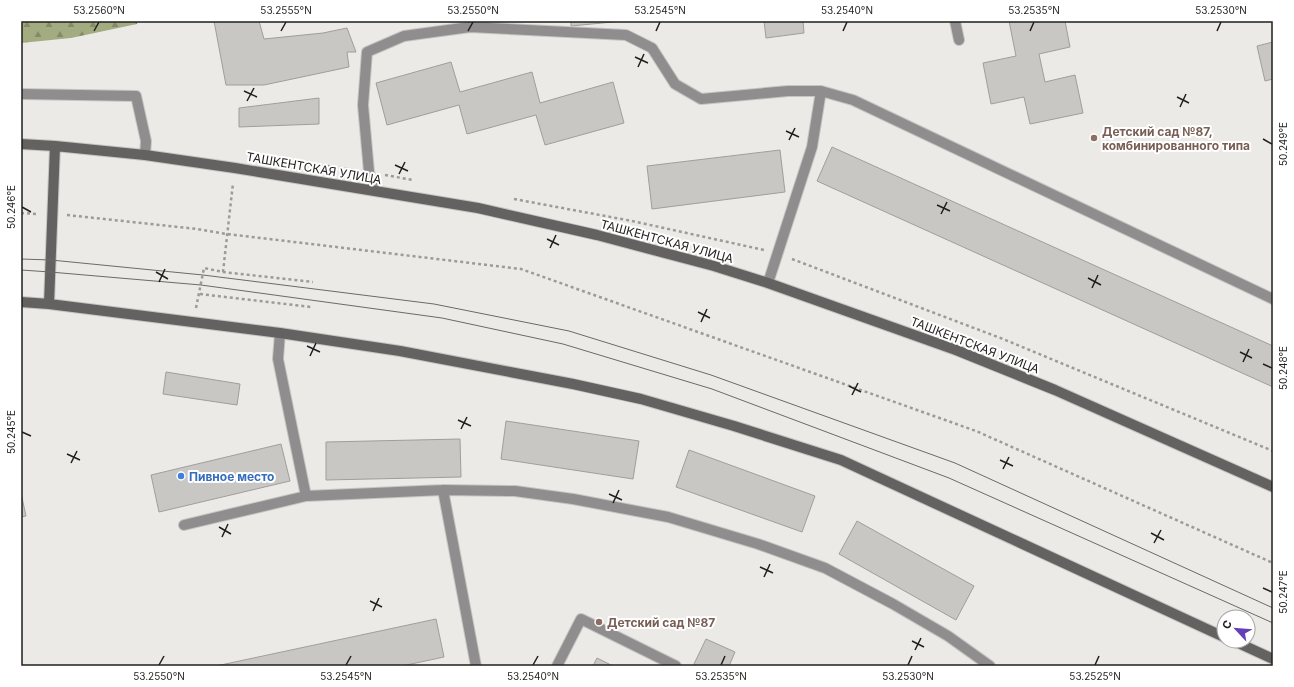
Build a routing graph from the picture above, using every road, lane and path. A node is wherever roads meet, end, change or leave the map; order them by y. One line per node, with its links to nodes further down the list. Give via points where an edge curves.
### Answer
1 (955, 21): 2 (lane)
2 (959, 40)
3 (821, 91): 9 (lane, via 788,91 701,99 675,84 652,48 626,35 470,27 404,36 367,52 363,105 369,172); 15 (lane, via 812,147); 17 (lane, via 853,100)
4 (21, 94): 7 (lane, via 136,96 146,141)
5 (21, 144): 6 (main road, ТАШКЕНТСКАЯ УЛИЦА)
6 (55, 146): 7 (main road, ТАШКЕНТСКАЯ УЛИЦА); 11 (main road)
7 (145, 155): 8 (main road, ТАШКЕНТСКАЯ УЛИЦА)
8 (235, 168): 9 (main road, ТАШКЕНТСКАЯ УЛИЦА); 12 (path)
9 (375, 192): 15 (main road, ТАШКЕНТСКАЯ УЛИЦА, via 478,208 597,235)
10 (21, 213): 11 (path)
11 (52, 215): 12 (path); 19 (main road)
12 (227, 234): 13 (path); 27 (path, via 521,269 976,431)
13 (223, 272): 14 (path); 16 (path, via 204,268)
14 (313, 282)
15 (768, 283): 23 (main road, ТАШКЕНТСКАЯ УЛИЦА, via 956,350 1055,390)
16 (200, 294): 20 (path); 21 (path)
17 (1273, 299)
18 (21, 302): 19 (main road)
19 (50, 304): 22 (main road)
20 (311, 307)
21 (196, 310)
22 (280, 333): 25 (lane, via 278,359); 28 (main road, via 400,351 641,399 841,460)
23 (1273, 487)
24 (444, 490): 25 (lane); 31 (lane); 34 (lane, via 515,491 573,499 668,517 758,544 825,568 948,636)
25 (306, 496): 26 (lane)
26 (184, 525)
27 (1273, 563)
28 (1216, 633)
29 (1251, 649): 30 (main road)
30 (1273, 659)
31 (473, 666)
32 (557, 666): 33 (lane, via 581,619)
33 (676, 666)
34 (990, 666)

